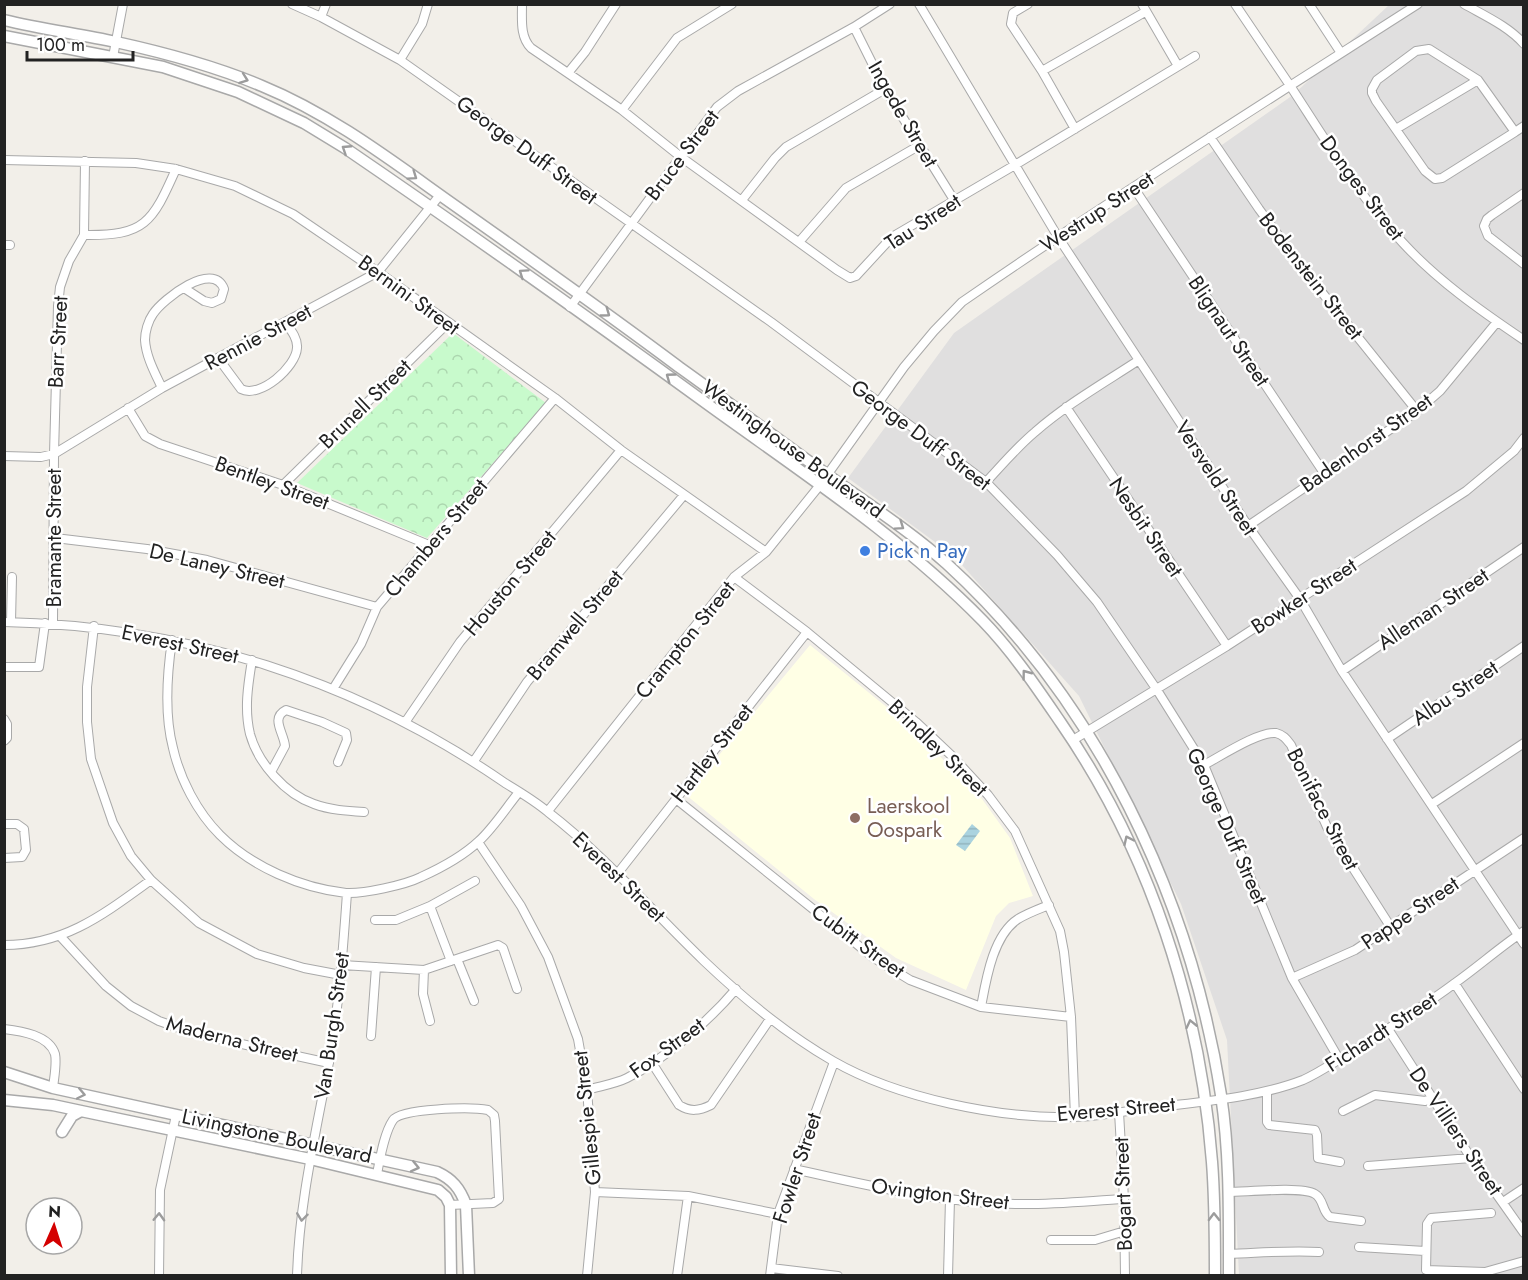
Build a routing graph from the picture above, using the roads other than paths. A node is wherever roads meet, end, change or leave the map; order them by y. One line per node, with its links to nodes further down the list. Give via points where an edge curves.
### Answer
1 (123, 4): 20 (street)
2 (292, 4): 16 (street, George Duff Street)
3 (326, 4): 16 (street)
4 (428, 4): 25 (street, via 422,24)
5 (522, 4): 28 (street, Tau Street, via 525,42)
6 (616, 4): 28 (street)
7 (732, 4): 32 (street, via 677,38)
8 (890, 4): 18 (street, Bruce Street)
9 (920, 4): 42 (street, Versveld Street)
10 (1028, 4): 27 (street, via 1013,13 1011,19 1014,30)
11 (1235, 4): 30 (street, Donges Street)
12 (1309, 4): 22 (street)
13 (1418, 4): 22 (street, Westrup Street)
14 (1464, 4): 21 (street, via 1512,32)
15 (1144, 8): 26 (street); 27 (street)
16 (321, 16): 25 (street, George Duff Street)
17 (4, 20): 20 (street, Westinghouse Boulevard)
18 (854, 27): 31 (street, Ingede Street); 39 (street, Bruce Street, via 728,97 705,121)
19 (4, 36): 24 (street, Westinghouse Boulevard)
20 (116, 42): 24 (street); 46 (street, Westinghouse Boulevard, one-way to 46, via 189,59 303,105 347,130)
21 (1524, 44)
22 (1341, 53): 30 (street, Westrup Street)
23 (1195, 56): 26 (street, Tau Street)
24 (113, 57): 49 (street, Westinghouse Boulevard, one-way to 24, via 304,123 238,92 163,67)
25 (400, 60): 50 (street, George Duff Street)
26 (1178, 66): 34 (street, Tau Street)
27 (1042, 71): 34 (street)
28 (568, 73): 32 (street, Tau Street)
29 (1478, 80): 35 (street); 35 (street, via 1435,52 1416,51 1372,88 1376,101); 36 (street)
30 (1289, 85): 37 (street, Westrup Street); 60 (street, Donges Street, via 1357,187 1403,244)
31 (885, 89): 38 (street, Ingede Street); 47 (street, via 786,147)
32 (622, 110): 39 (street, Tau Street)
33 (1524, 126): 36 (street)
34 (1075, 129): 42 (street, Tau Street)
35 (1396, 129): 36 (street, via 1425,171 1437,180)
36 (1515, 132)
37 (1210, 137): 44 (street, Westrup Street); 70 (street, Bodenstein Street, via 1291,252)
38 (920, 145): 48 (street, Ingede Street); 53 (street, via 846,188)
39 (681, 157): 47 (street, Tau Street); 50 (street, Bruce Street)
40 (4, 160): 41 (street, Bernini Street)
41 (85, 161): 43 (street, Bernini Street, via 136,163); 51 (street, Barr Street)
42 (1016, 165): 48 (street, Tau Street); 52 (street, Versveld Street)
43 (176, 170): 51 (street, via 156,210 141,226 113,235); 55 (street, Bernini Street, via 235,186 293,214)
44 (1134, 188): 52 (street, Westrup Street); 75 (street, Blignaut Street)
45 (1524, 193): 54 (street, via 1487,219 1484,226 1488,236)
46 (440, 195): 49 (street, Rennie Street); 57 (street, Westinghouse Boulevard)
47 (742, 200): 53 (street, Tau Street)
48 (954, 200): 53 (street, Tau Street, via 892,237 853,278)
49 (430, 208): 55 (street, Rennie Street); 58 (street, Westinghouse Boulevard, one-way to 49)
50 (631, 224): 57 (street, Bruce Street); 67 (street, George Duff Street)
51 (84, 235): 73 (street, Barr Street, via 60,286)
52 (1058, 237): 64 (street, Versveld Street); 67 (street, Westrup Street, via 955,308 904,367)
53 (799, 242)
54 (1524, 264)
55 (378, 272): 59 (street, Rennie Street); 61 (street, Bernini Street)
56 (184, 288): 65 (street, via 161,305 147,326 147,351)
57 (580, 294): 58 (street, Bruce Street); 76 (street, Westinghouse Boulevard, one-way to 76)
58 (570, 307): 79 (street, Westinghouse Boulevard, one-way to 58)
59 (285, 322): 63 (street, Rennie Street); 63 (street, via 296,340 297,350 287,367 269,384 250,392 241,389)
60 (1497, 322): 62 (street, Donges Street); 70 (street, Badenhorst Street, via 1440,391)
61 (448, 323): 66 (street, Bernini Street); 78 (street, Brunell Street)
62 (1524, 340)
63 (218, 358): 65 (street, Rennie Street)
64 (1139, 360): 68 (street); 81 (street, Versveld Street)
65 (162, 388): 69 (street, Rennie Street)
66 (555, 398): 72 (street, Bernini Street); 83 (street, Chambers Street)
67 (880, 402): 76 (street, Westrup Street); 77 (street, George Duff Street)
68 (1066, 407): 77 (street, via 1018,448); 95 (street, Nesbit Street)
69 (128, 408): 73 (street, Rennie Street); 78 (street, Bentley Street, via 151,440)
70 (1416, 411): 75 (street, Badenhorst Street)
71 (1524, 438): 88 (street, Bowker Street, via 1466,491)
72 (621, 450): 80 (street, Bernini Street); 103 (street, Houston Street, via 460,642)
73 (54, 454): 74 (street); 82 (street, Bramante Street)
74 (4, 456)
75 (1324, 473): 81 (street, Badenhorst Street)
76 (827, 475): 79 (street, Crampton Street); 104 (street, Westinghouse Boulevard, one-way to 104, via 907,532 965,582 1040,665)
77 (987, 482): 101 (street, George Duff Street, via 1097,602)
78 (283, 485): 83 (street, Bentley Street)
79 (820, 485): 85 (street, Crampton Street); 106 (street, Westinghouse Boulevard, one-way to 79, via 1024,670 983,621 908,552)
80 (684, 495): 85 (street, Bernini Street); 109 (street, Bramwell Street, via 527,682)
81 (1248, 526): 88 (street, Versveld Street)
82 (55, 538): 89 (street, De Laney Street, via 207,560); 91 (street, Bramante Street)
83 (429, 545): 89 (street, Chambers Street)
84 (1524, 548): 99 (street, Alleman Street)
85 (766, 552): 87 (street, Crampton Street)
86 (12, 577): 90 (street)
87 (734, 577): 93 (street, Brindley Street); 116 (street, Crampton Street)
88 (1299, 599): 95 (street, Bowker Street); 99 (street, Versveld Street)
89 (377, 607): 100 (street, Chambers Street, via 361,644)
90 (8, 622): 91 (street, Everest Street)
91 (49, 623): 92 (street, Everest Street); 98 (street, Bramante Street, via 39,667)
92 (94, 627): 94 (street, Everest Street); 124 (street, via 87,687 92,759 113,823 131,856)
93 (807, 632): 114 (street, Hartley Street); 127 (street, Brindley Street, via 916,722 988,795 1015,831)
94 (172, 640): 97 (street, Everest Street); 126 (street, via 168,716 172,747 189,791 202,812 220,835 249,860 301,884)
95 (1227, 646): 101 (street, Bowker Street)
96 (1524, 646): 105 (street, Albu Street)
97 (252, 660): 100 (street, Everest Street); 112 (street, via 247,693 250,734)
98 (4, 667)
99 (1342, 671): 105 (street, Versveld Street)
100 (333, 689): 103 (street, Everest Street)
101 (1157, 690): 104 (street, Bowker Street); 111 (street, George Duff Street)
102 (4, 719): 107 (street, via 8,724)
103 (406, 721): 109 (street, Everest Street)
104 (1086, 731): 106 (street, Bowker Street); 161 (street, Westinghouse Boulevard, via 1120,791 1182,931 1198,984)
105 (1387, 739): 115 (street, Versveld Street)
106 (1073, 740): 164 (street, Westinghouse Boulevard, one-way to 106, via 1188,1009 1156,905 1128,838)
107 (4, 741)
108 (1524, 743): 115 (street)
109 (474, 761): 113 (street, Everest Street)
110 (338, 762): 112 (street, via 346,733 286,710 278,719 284,751)
111 (1204, 765): 130 (street, Boniface Street, via 1258,737 1284,736 1327,827); 140 (street, George Duff Street)
112 (271, 772): 117 (street, via 290,791 313,804)
113 (519, 792): 116 (street, Everest Street); 120 (street)
114 (676, 799): 123 (street, Hartley Street); 145 (street, Cubitt Street, via 874,958 910,980)
115 (1432, 804): 122 (street, Versveld Street)
116 (548, 811): 123 (street, Everest Street)
117 (364, 812)
118 (4, 824): 121 (street, via 24,828 26,850 22,857)
119 (1524, 838): 122 (street, Pappe Street)
120 (478, 842): 126 (street, via 419,878 386,888); 159 (street, Gillespie Street, via 521,906 548,957 578,1039)
121 (4, 858)
122 (1475, 870): 130 (street, Pappe Street); 131 (street, Versveld Street)
123 (618, 873): 143 (street, Everest Street)
124 (151, 880): 132 (street, via 97,919); 139 (street, via 199,923 257,954)
125 (475, 881): 128 (street)
126 (347, 893): 136 (street, Van Burgh Street)
127 (1049, 905): 145 (street, via 1019,918 1004,934 988,972); 146 (street, Brindley Street, via 1062,941)
128 (430, 906): 129 (street, via 396,920); 135 (street)
129 (375, 920)
130 (1390, 926): 140 (street, Pappe Street, via 1335,961)
131 (1520, 933): 133 (street, Versveld Street); 141 (street, Fichardt Street)
132 (60, 936): 134 (street); 154 (street, Maderna Street, via 106,986 159,1021 196,1034)
133 (1524, 944)
134 (4, 945)
135 (454, 960): 138 (street); 142 (street, via 500,945); 144 (street)
136 (342, 965): 137 (street); 139 (street, Van Burgh Street)
137 (376, 967): 138 (street); 151 (street, Van Burgh Street)
138 (424, 970): 148 (street, via 423,994)
139 (341, 975): 154 (street, Van Burgh Street)
140 (1292, 978): 152 (street, George Duff Street)
141 (1455, 984): 150 (street, Fichardt Street); 158 (street)
142 (517, 989)
143 (736, 989): 147 (street, Everest Street); 155 (street, Fox Street, via 704,1023)
144 (474, 1001)
145 (981, 1007): 146 (street, Cubitt Street)
146 (1071, 1017): 169 (street, Brindley Street)
147 (770, 1019): 153 (street, Everest Street); 155 (street, via 711,1105 703,1109 679,1105)
148 (430, 1021)
149 (4, 1029): 157 (street, via 38,1036 53,1050)
150 (1389, 1029): 152 (street, Fichardt Street); 162 (street, De Villiers Street)
151 (371, 1036)
152 (1339, 1059): 160 (street, Fichardt Street, via 1305,1079)
153 (834, 1062): 169 (street, Everest Street, via 881,1083 965,1107); 178 (street, Fowler Street)
154 (329, 1063): 172 (street, Van Burgh Street)
155 (652, 1063): 159 (street, Fox Street, via 618,1082)
156 (4, 1072): 157 (street, Livingstone Boulevard)
157 (53, 1088): 168 (street, Livingstone Boulevard, one-way to 168)
158 (1524, 1089)
159 (587, 1090): 181 (street, Gillespie Street)
160 (1267, 1092): 161 (street, Fichardt Street); 176 (street, via 1269,1125 1315,1130 1318,1158)
161 (1222, 1098): 164 (street, Everest Street); 182 (street, Westinghouse Boulevard)
162 (1433, 1098): 166 (street, via 1425,1101 1375,1095); 173 (street, De Villiers Street)
163 (4, 1100): 165 (street, Livingstone Boulevard)
164 (1205, 1100): 167 (street, Everest Street); 210 (street, Westinghouse Boulevard, one-way to 164, via 1213,1171)
165 (81, 1111): 170 (street, Livingstone Boulevard); 171 (street, via 72,1116)
166 (1343, 1111)
167 (1119, 1112): 169 (street, Everest Street); 185 (street, Bogart Street)
168 (177, 1115): 170 (street); 172 (street, Livingstone Boulevard)
169 (1075, 1117)
170 (173, 1130): 174 (street, Livingstone Boulevard); 201 (street, one-way to 170, via 160,1190)
171 (62, 1131)
172 (312, 1144): 174 (street, Van Burgh Street); 175 (street, Livingstone Boulevard)
173 (1471, 1158): 177 (street); 186 (street, De Villiers Street)
174 (310, 1159): 179 (street, Livingstone Boulevard); 202 (street, Van Burgh Street, one-way to 202)
175 (381, 1159): 179 (street); 187 (street, Livingstone Boulevard, one-way to 187, via 447,1177); 187 (street, via 392,1121 402,1114 488,1110 495,1121 500,1195 493,1203)
176 (1340, 1162)
177 (1368, 1166)
178 (794, 1169): 184 (street, Ovington Street); 190 (street, Fowler Street)
179 (377, 1174): 188 (street, Livingstone Boulevard, via 438,1190)
180 (1524, 1188): 186 (street)
181 (595, 1192): 183 (street); 205 (street, Gillespie Street)
182 (1228, 1192): 191 (street, via 1313,1193 1330,1218); 198 (street, Westinghouse Boulevard)
183 (688, 1196): 190 (street); 206 (street)
184 (950, 1199): 185 (street, Ovington Street, via 1015,1204); 208 (street)
185 (1124, 1199): 192 (street, Bogart Street)
186 (1503, 1202): 193 (street, De Villiers Street)
187 (466, 1204): 188 (street); 204 (street)
188 (450, 1205): 203 (street)
189 (1491, 1213): 196 (street, via 1431,1218)
190 (778, 1214): 200 (street, Fowler Street)
191 (1361, 1221)
192 (1125, 1231): 194 (street, via 1095,1240); 209 (street, Bogart Street)
193 (1524, 1233)
194 (1051, 1240)
195 (1359, 1247): 196 (street)
196 (1425, 1251): 199 (street, via 1424,1268 1429,1272 1485,1272)
197 (1319, 1252): 198 (street)
198 (1229, 1254): 211 (street, Westinghouse Boulevard)
199 (1524, 1262)
200 (770, 1272): 207 (street)
201 (159, 1275)
202 (297, 1275)
203 (451, 1275)
204 (469, 1275)
205 (587, 1275)
206 (677, 1275)
207 (838, 1275)
208 (948, 1275)
209 (1125, 1275)
210 (1215, 1275)
211 (1229, 1275)

